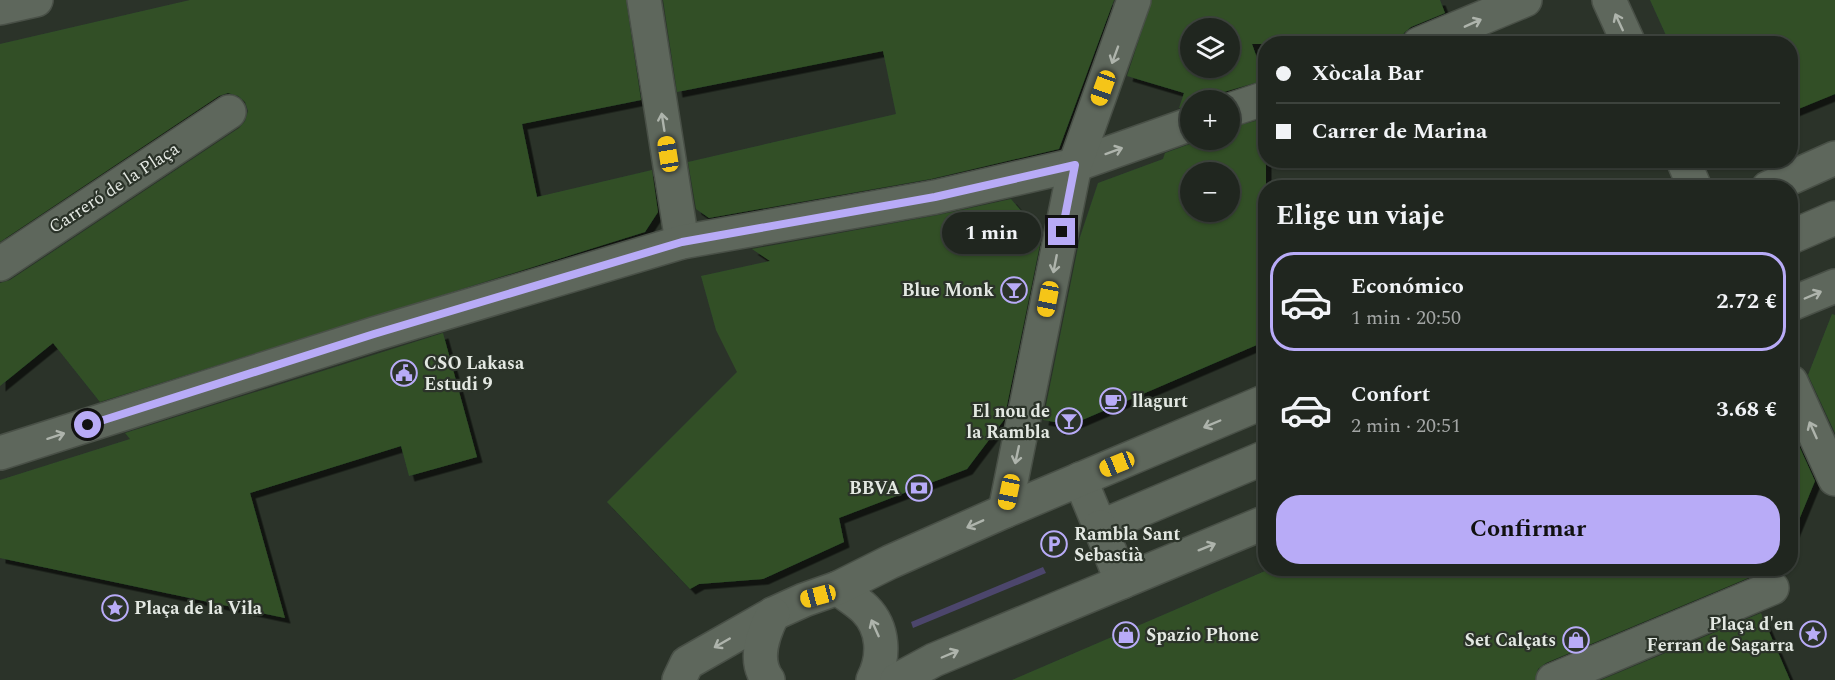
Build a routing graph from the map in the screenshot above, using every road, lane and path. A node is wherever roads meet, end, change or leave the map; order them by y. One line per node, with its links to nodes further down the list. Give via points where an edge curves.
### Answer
1 (36, 0): 6 (street)
2 (644, 0): 18 (street, one-way to 2)
3 (1134, 0): 14 (street, one-way to 14)
4 (1525, 0): 7 (street, one-way to 4)
5 (1609, 0): 8 (street, one-way to 5)
6 (0, 8)
7 (1438, 36)
8 (1625, 36)
9 (1258, 101): 10 (street)
10 (1240, 107)
11 (229, 112): 19 (street, Carreró de la Plaça)
12 (1180, 128): 14 (street, one-way to 12)
13 (1835, 158): 15 (street)
14 (1075, 165): 18 (street, via 935,197); 28 (street, one-way to 28)
15 (1786, 180)
16 (1835, 218): 17 (street)
17 (1798, 234)
18 (682, 242): 24 (street, one-way to 18, via 374,334)
19 (0, 264)
20 (1835, 286): 21 (street, one-way to 20)
21 (1798, 301)
22 (1798, 397): 27 (street, one-way to 22)
23 (1258, 404): 26 (street, one-way to 26)
24 (0, 453)
25 (1258, 460): 30 (street)
26 (1080, 479): 28 (street); 30 (street)
27 (1835, 479)
28 (1005, 511): 32 (street, one-way to 32)
29 (1258, 525): 31 (street, one-way to 29)
30 (1100, 527): 31 (street)
31 (1122, 582): 38 (street, one-way to 31, via 934,660)
32 (838, 588): 34 (street); 37 (street, one-way to 32, via 880,667 882,646 877,627 866,609)
33 (1772, 588): 39 (street)
34 (773, 614): 35 (street, one-way to 35, via 687,663); 36 (street, via 763,633 760,651)
35 (678, 680)
36 (768, 680)
37 (873, 680)
38 (897, 680)
39 (1553, 680)

